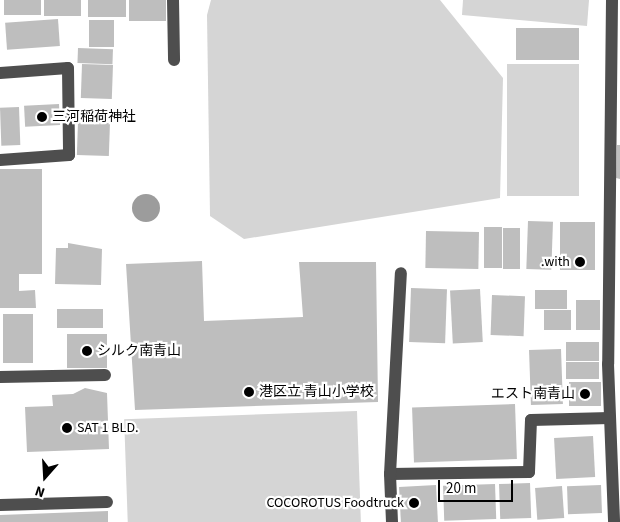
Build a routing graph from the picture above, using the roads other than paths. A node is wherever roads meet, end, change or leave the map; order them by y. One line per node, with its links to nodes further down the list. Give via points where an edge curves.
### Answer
1 (172, 0): 3 (street)
2 (612, 0): 9 (street)
3 (174, 60)
4 (0, 73): 5 (street, via 68,68 69,156)
5 (0, 160)
6 (400, 273): 10 (street)
7 (105, 375): 8 (street)
8 (0, 377)
9 (610, 418): 10 (street, via 531,420 530,472); 14 (street)
10 (390, 474): 13 (street)
11 (107, 502): 12 (street)
12 (0, 506)
13 (392, 522)
14 (614, 522)

